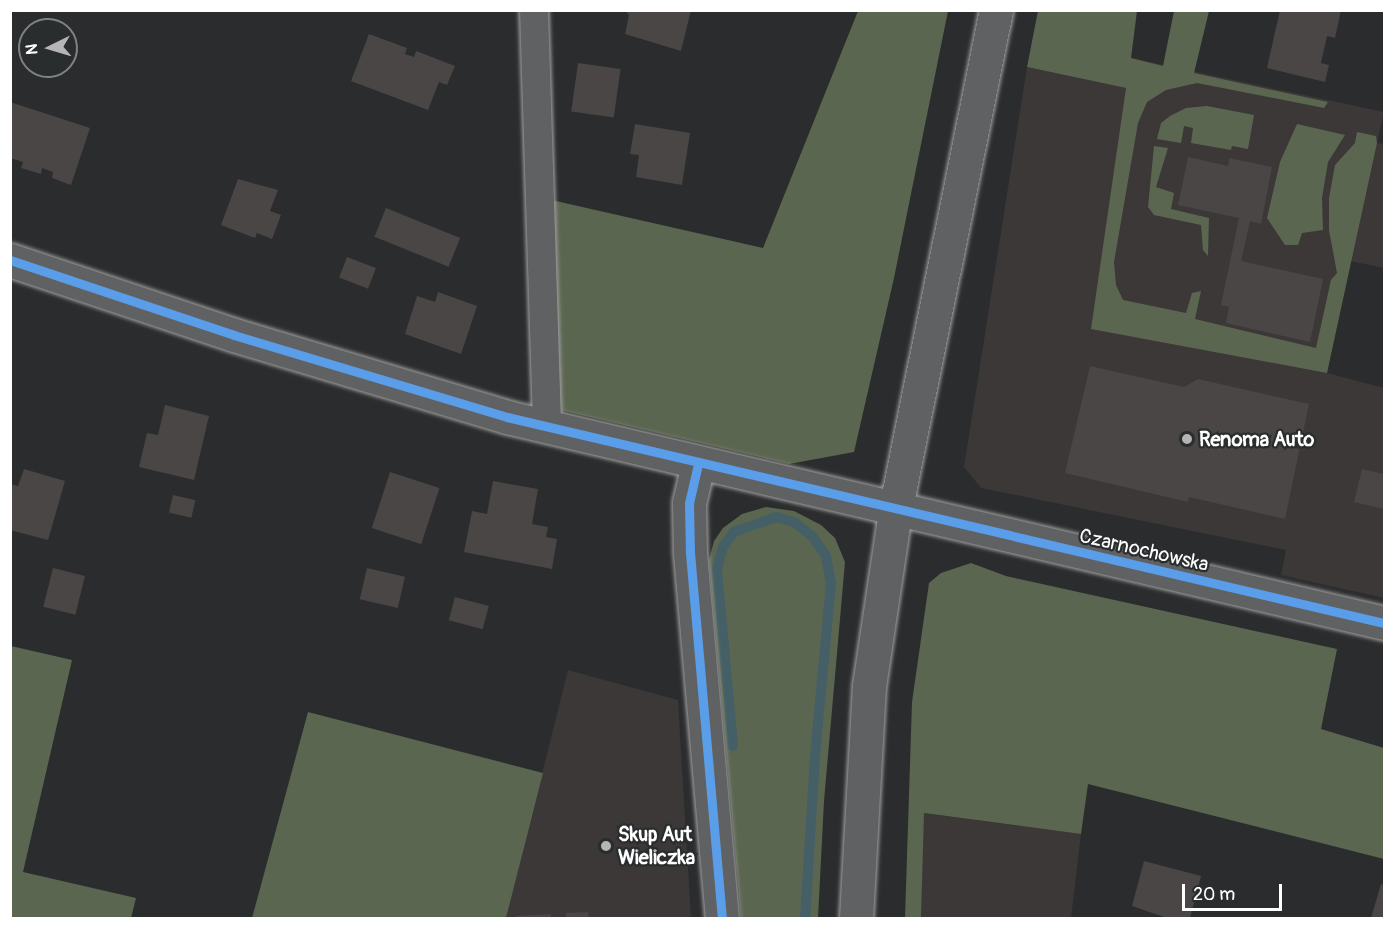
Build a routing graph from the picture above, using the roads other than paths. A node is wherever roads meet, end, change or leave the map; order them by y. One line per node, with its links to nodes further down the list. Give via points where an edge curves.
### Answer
1 (534, 10): 4 (street)
2 (996, 10): 6 (street)
3 (10, 260): 4 (street, Czarnochowska, via 245,338)
4 (547, 426): 5 (street, Czarnochowska)
5 (698, 464): 6 (street, Czarnochowska); 8 (street, via 689,503 690,553)
6 (895, 511): 7 (street, Czarnochowska); 9 (street, via 869,686)
7 (1384, 623)
8 (722, 918)
9 (856, 918)

